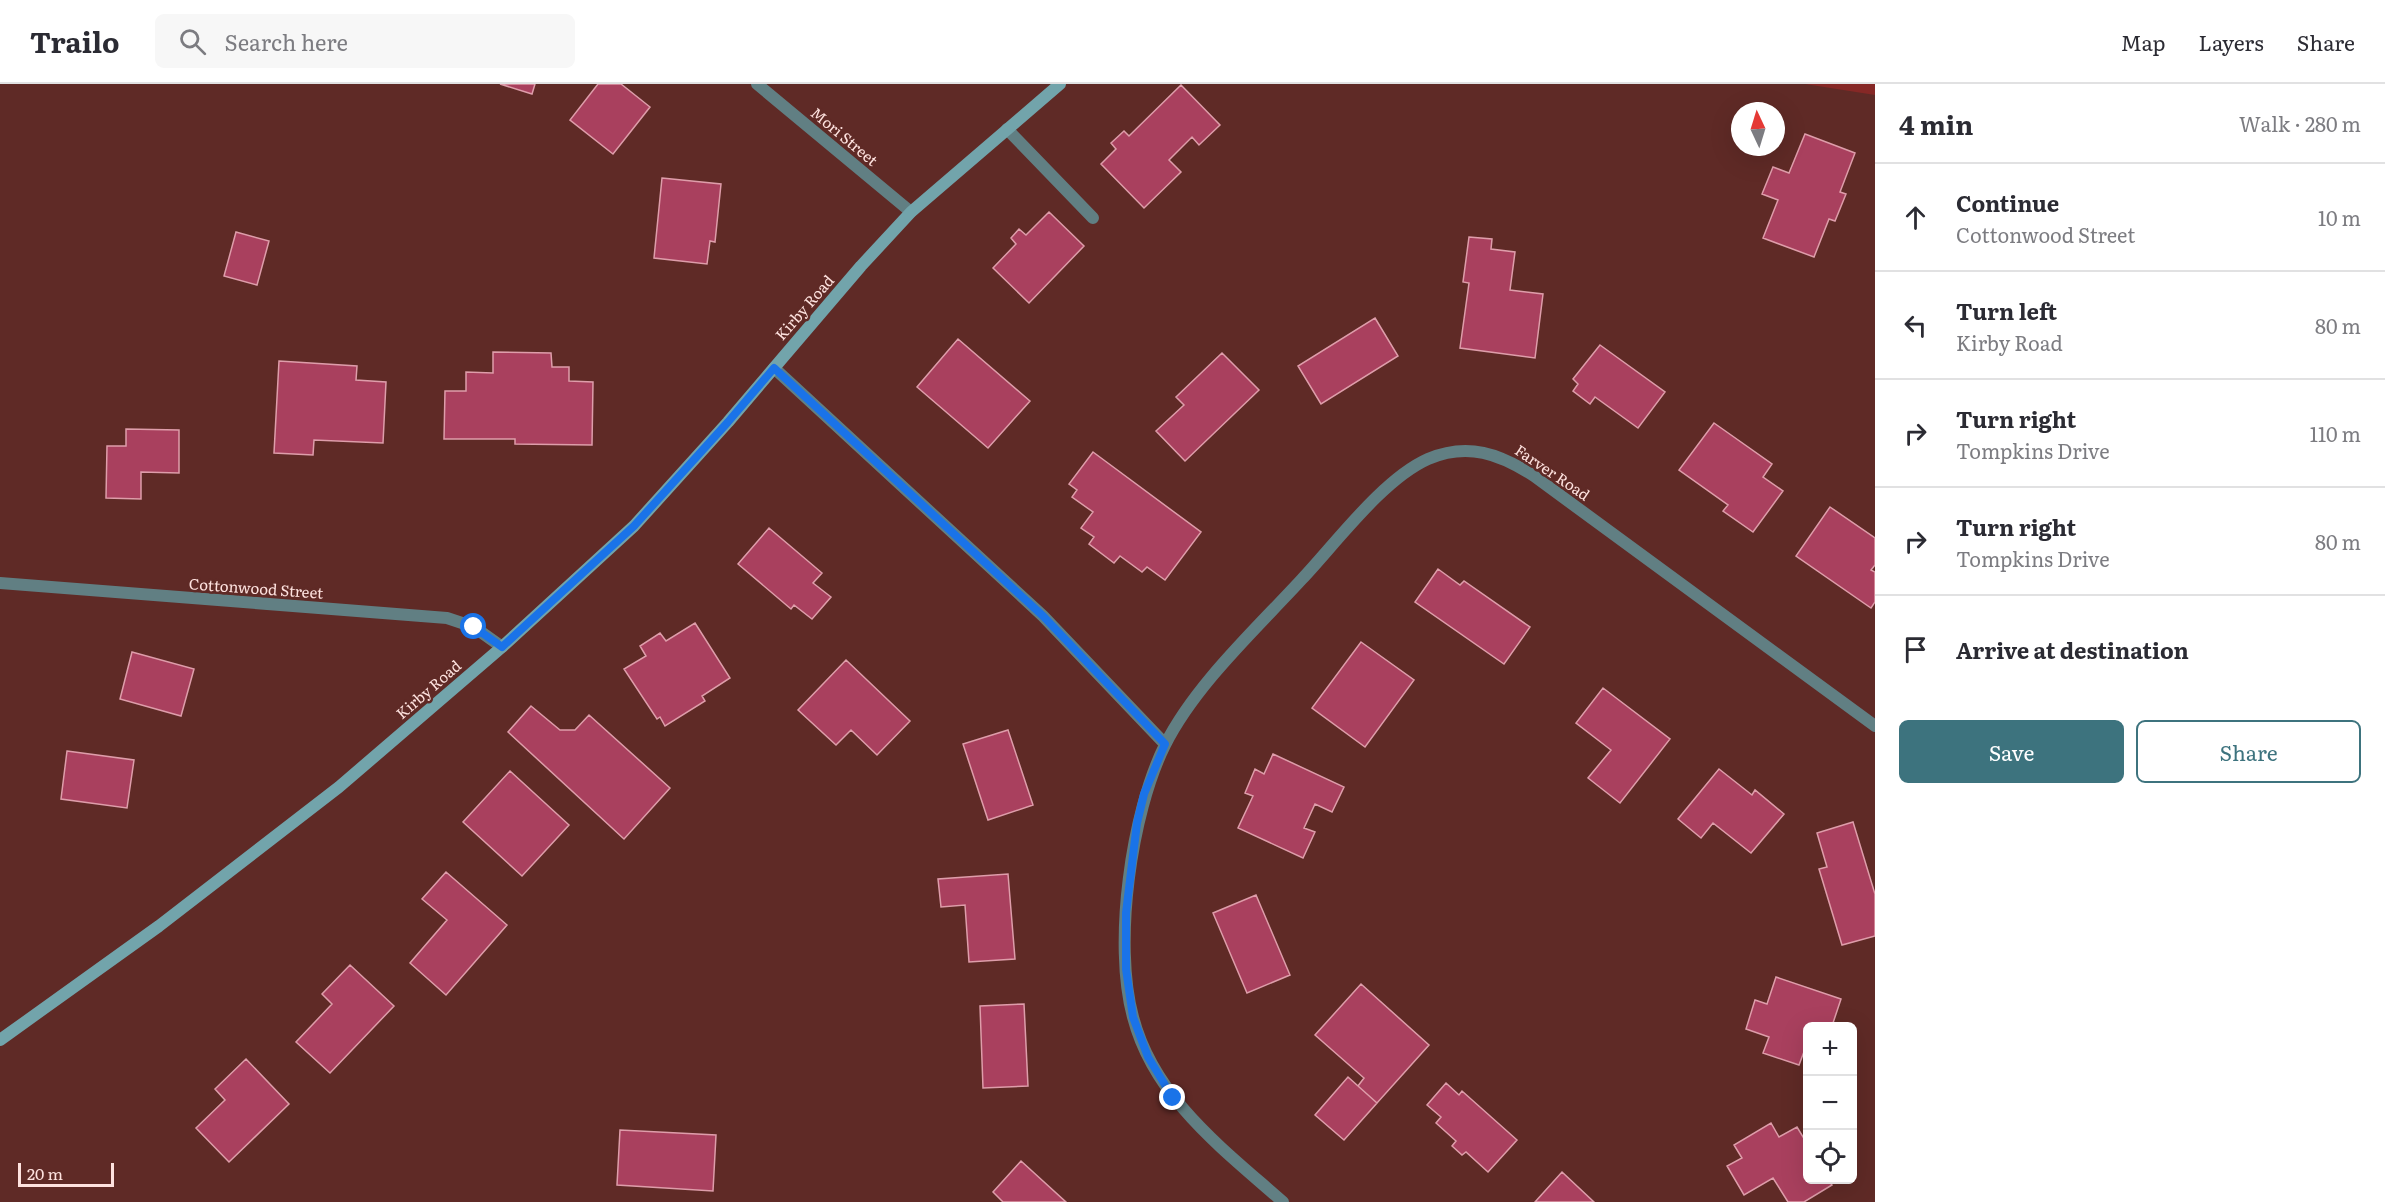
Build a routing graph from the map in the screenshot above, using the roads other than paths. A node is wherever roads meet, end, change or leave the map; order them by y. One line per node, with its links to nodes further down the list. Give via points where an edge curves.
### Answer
1 (758, 84): 4 (street, Mori Street)
2 (1060, 84): 3 (main road, Kirby Road)
3 (1007, 129): 4 (main road, Kirby Road); 5 (street)
4 (911, 212): 6 (main road, Kirby Road)
5 (1093, 218)
6 (774, 368): 8 (main road, Kirby Road, via 634,526); 10 (street, via 1043,616)
7 (0, 583): 8 (street, Cottonwood Street, via 447,618 474,627)
8 (502, 647): 11 (main road, Kirby Road, via 339,787 159,926)
9 (1875, 726): 10 (street, Farver Road, via 1534,476 1509,460 1482,452 1457,451 1404,472 1370,506 1198,693)
10 (1165, 744): 12 (street, Farver Road, via 1144,794 1137,823 1126,913 1126,969 1133,1017 1148,1057 1173,1098 1206,1134)
11 (0, 1040)
12 (1283, 1202)

